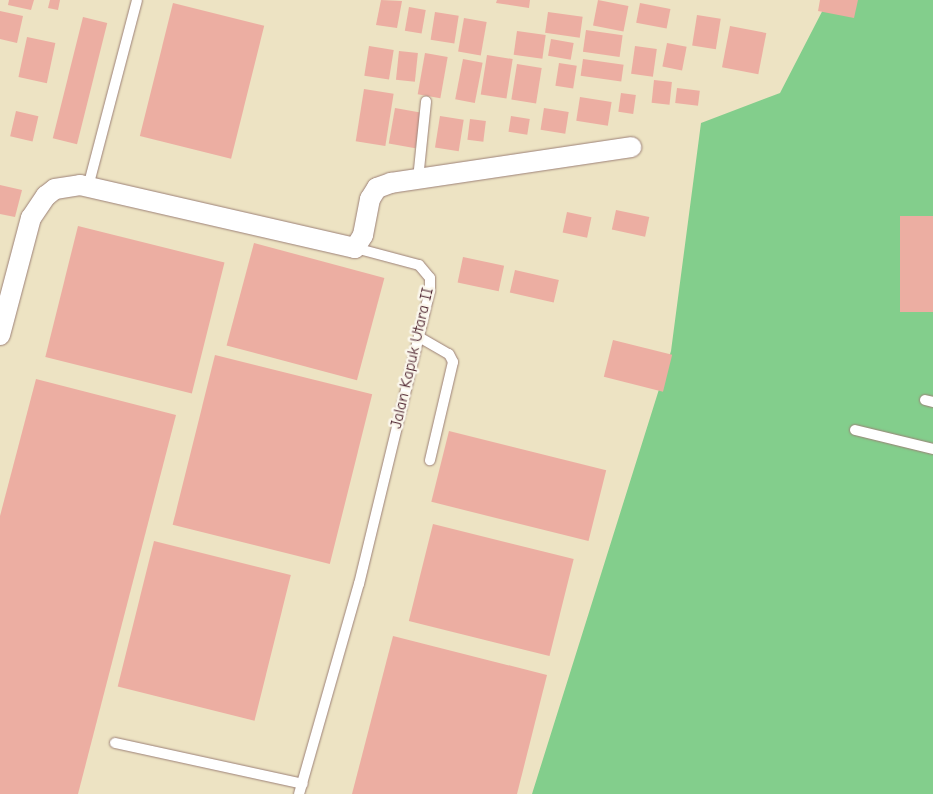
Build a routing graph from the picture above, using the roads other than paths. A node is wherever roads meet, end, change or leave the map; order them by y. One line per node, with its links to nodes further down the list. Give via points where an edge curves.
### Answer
1 (137, 0): 5 (lane)
2 (426, 101): 4 (lane)
3 (631, 147): 4 (street)
4 (418, 179): 6 (street, via 377,188 370,199 363,235)
5 (88, 187): 6 (street, Jalan Kapuk Utara II); 7 (street, Jalan Kapuk Utara II, via 69,185 46,196 31,218)
6 (355, 248): 8 (lane, Jalan Kapuk Utara II, via 419,265 430,278)
7 (0, 335)
8 (419, 337): 11 (lane, via 449,354 454,362); 13 (lane, Jalan Kapuk Utara II, via 360,584)
9 (855, 430): 10 (lane)
10 (933, 449)
11 (430, 460)
12 (115, 743): 13 (lane)
13 (301, 789)

